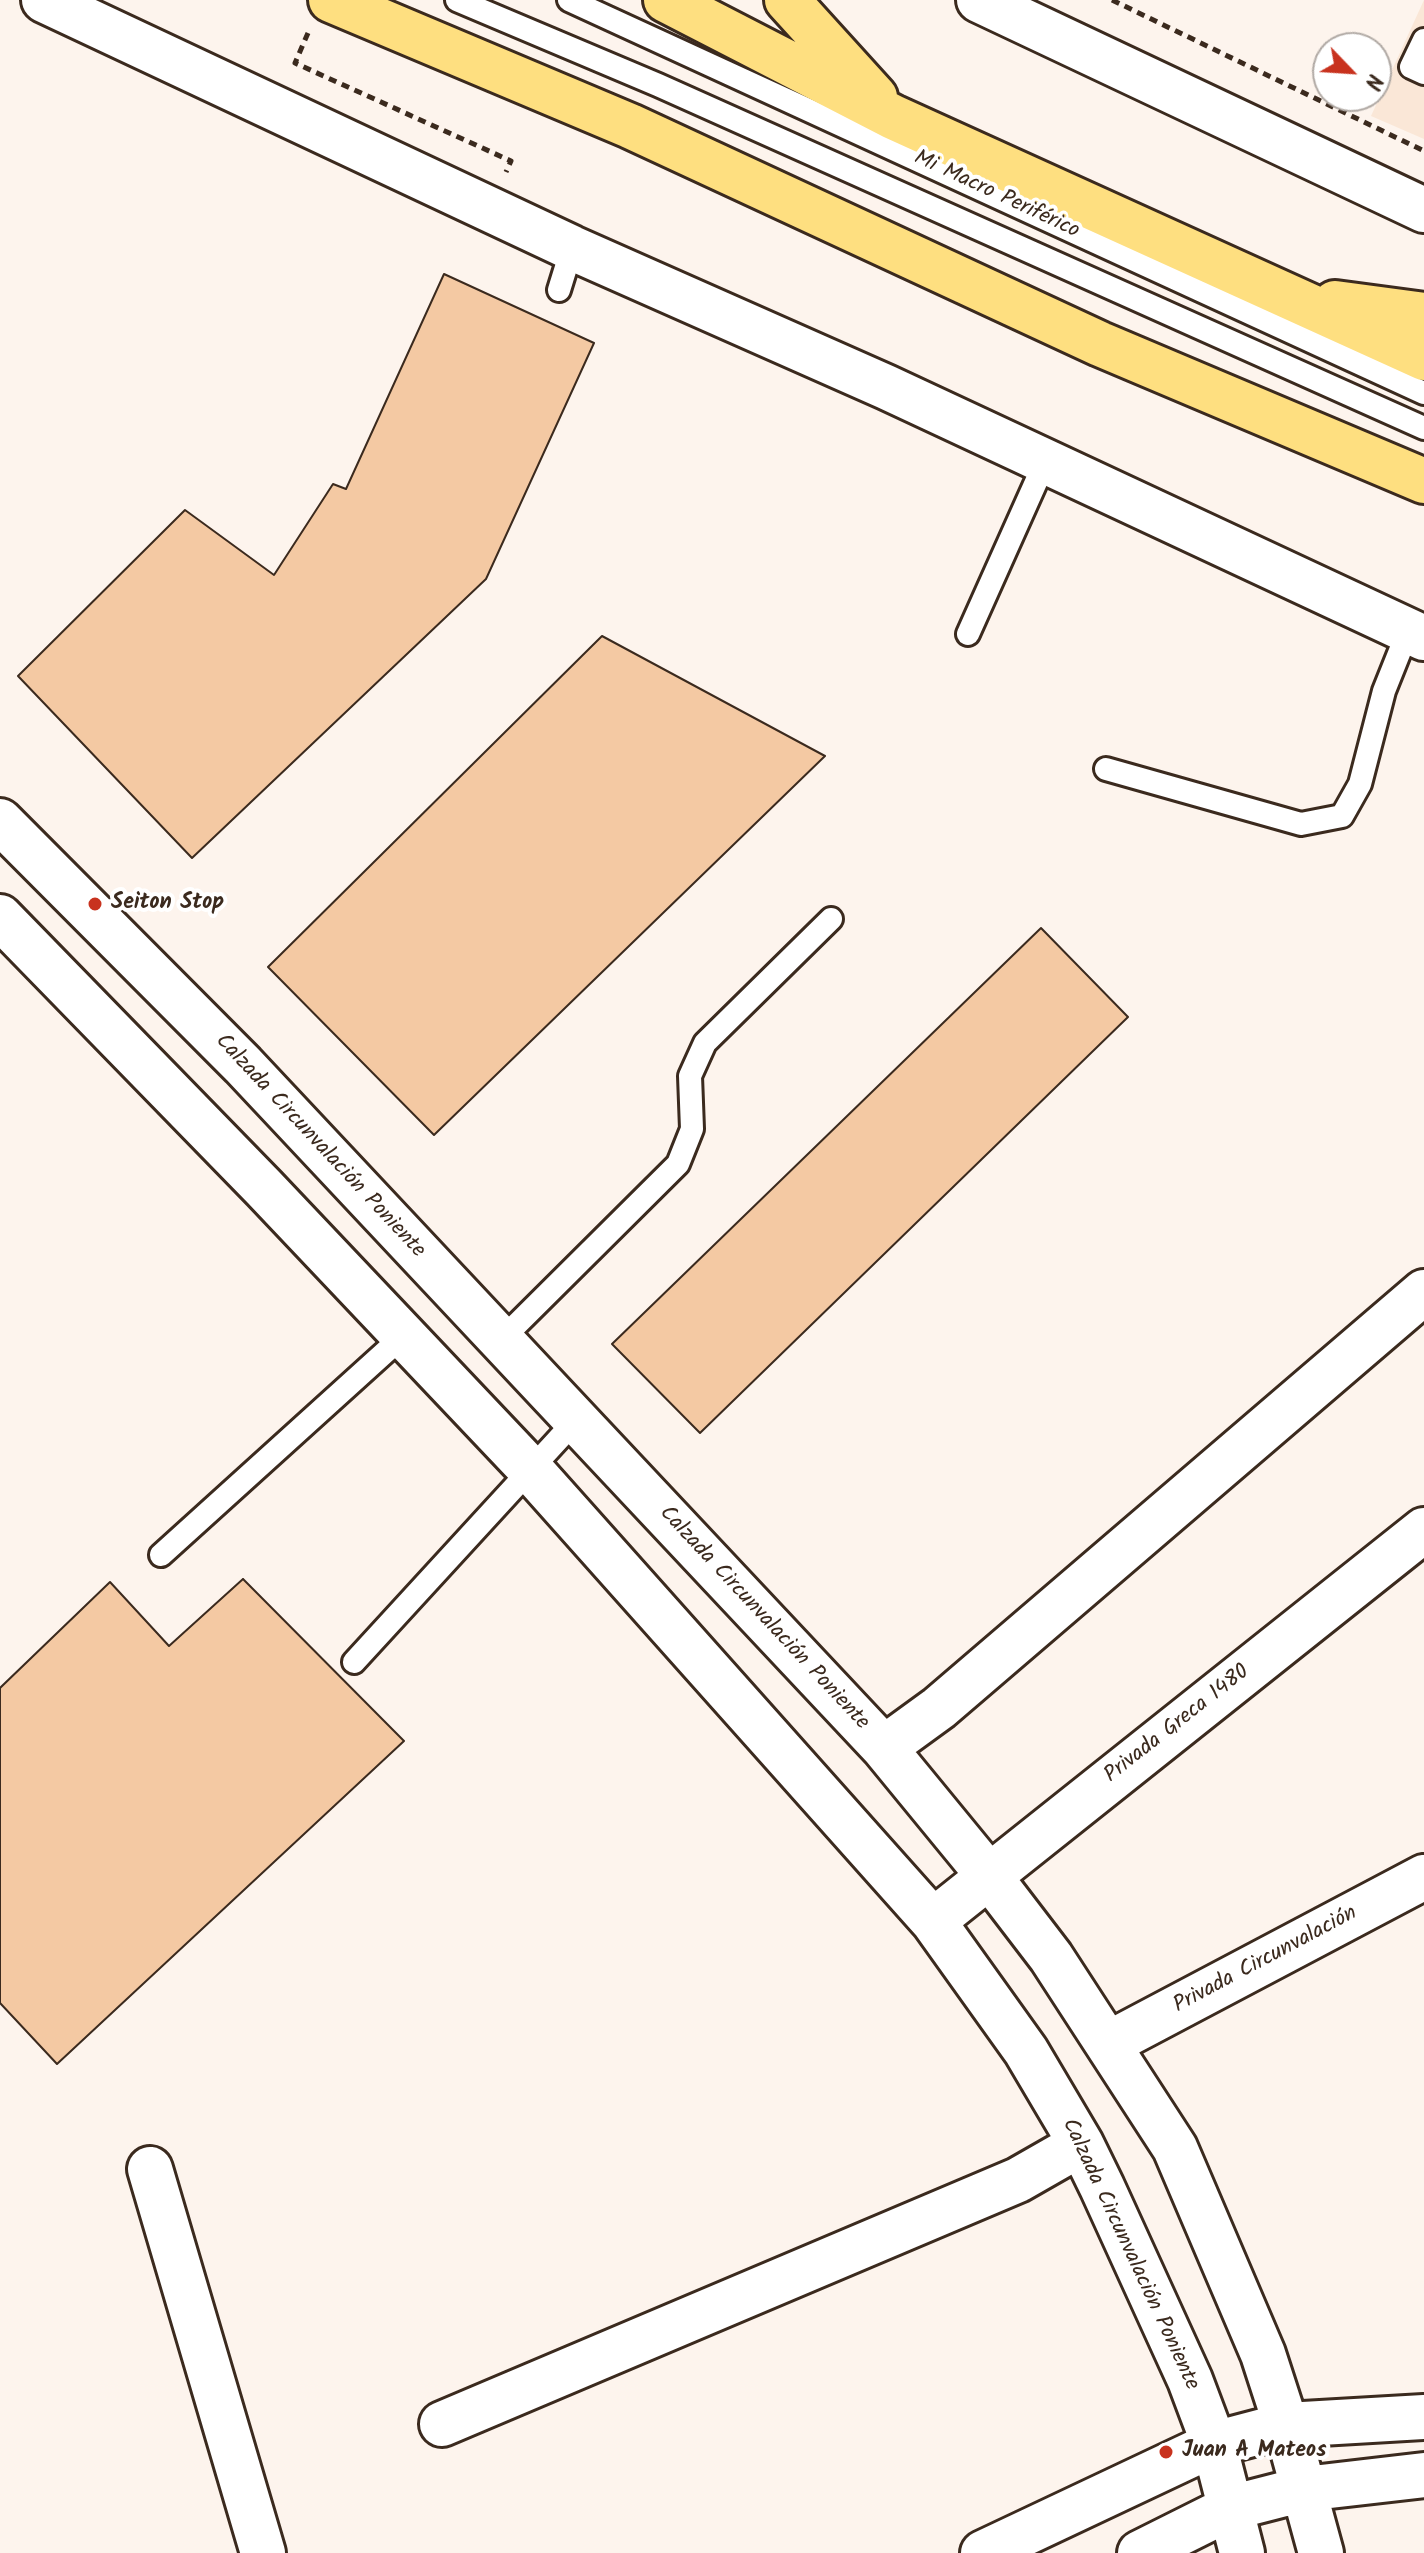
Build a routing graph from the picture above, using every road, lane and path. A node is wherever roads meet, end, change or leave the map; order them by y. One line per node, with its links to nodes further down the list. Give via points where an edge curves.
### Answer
1 (44, 0): 9 (street)
2 (331, 0): 23 (highway, via 630,126 1100,344)
3 (457, 0): 21 (lane)
4 (569, 0): 20 (lane, Mi Macro Periférico)
5 (666, 0): 12 (highway)
6 (787, 0): 12 (highway)
7 (979, 0): 14 (street)
8 (1112, 0): 13 (path)
9 (80, 11): 15 (street)
10 (1424, 40): 11 (lane, via 1411,67)
11 (1424, 73)
12 (893, 117): 17 (highway)
13 (1424, 151)
14 (1424, 210)
15 (572, 248): 16 (lane); 22 (street)
16 (559, 290)
17 (1289, 297): 18 (highway); 19 (highway)
18 (1424, 315)
19 (1424, 358)
20 (1424, 393)
21 (1424, 428)
22 (1045, 462): 24 (lane); 25 (street)
23 (1424, 481)
24 (968, 634)
25 (1416, 634): 26 (lane, via 1384,691 1360,784 1342,816 1301,824)
26 (1106, 769)
27 (1, 825): 28 (street, Calzada Circunvalación Poniente)
28 (65, 887): 30 (street); 31 (street, Calzada Circunvalación Poniente)
29 (831, 919): 35 (lane, via 705,1043 690,1076 692,1129 678,1164)
30 (5, 932): 32 (street, Calzada Circunvalación Poniente)
31 (313, 1140): 32 (street); 35 (street, Calzada Circunvalación Poniente)
32 (264, 1188): 34 (street, Calzada Circunvalación Poniente)
33 (1424, 1292): 41 (street, via 939,1708)
34 (403, 1336): 37 (street, Calzada Circunvalación Poniente); 39 (lane)
35 (501, 1340): 36 (street, Calzada Circunvalación Poniente)
36 (576, 1420): 37 (lane); 41 (street, Calzada Circunvalación Poniente)
37 (530, 1469): 40 (lane); 44 (street, Calzada Circunvalación Poniente)
38 (1424, 1530): 42 (street, Privada Greca 1480)
39 (161, 1555)
40 (354, 1662)
41 (884, 1748): 42 (street, Calzada Circunvalación Poniente)
42 (989, 1876): 44 (street, Privada Greca 1480); 45 (street, Calzada Circunvalación Poniente)
43 (1424, 1877): 45 (street, Privada Circunvalación)
44 (933, 1921): 46 (street, Calzada Circunvalación Poniente, via 1026,2051)
45 (1108, 2044): 50 (street, Calzada Circunvalación Poniente, via 1175,2148 1263,2354)
46 (1081, 2144): 49 (street, via 1018,2180); 51 (street, Calzada Circunvalación Poniente)
47 (150, 2169): 55 (street)
48 (1424, 2417): 50 (street)
49 (442, 2424)
50 (1286, 2425): 51 (street); 53 (street, Calzada Circunvalación Poniente)
51 (1214, 2444): 54 (street, Calzada Circunvalación Poniente); 56 (street)
52 (1424, 2475): 53 (street)
53 (1304, 2489): 54 (street); 59 (street, Calzada Circunvalación Poniente)
54 (1230, 2508): 57 (street); 58 (street, Calzada Circunvalación Poniente)
55 (263, 2553)
56 (983, 2553)
57 (1140, 2553)
58 (1242, 2553)
59 (1321, 2553)

